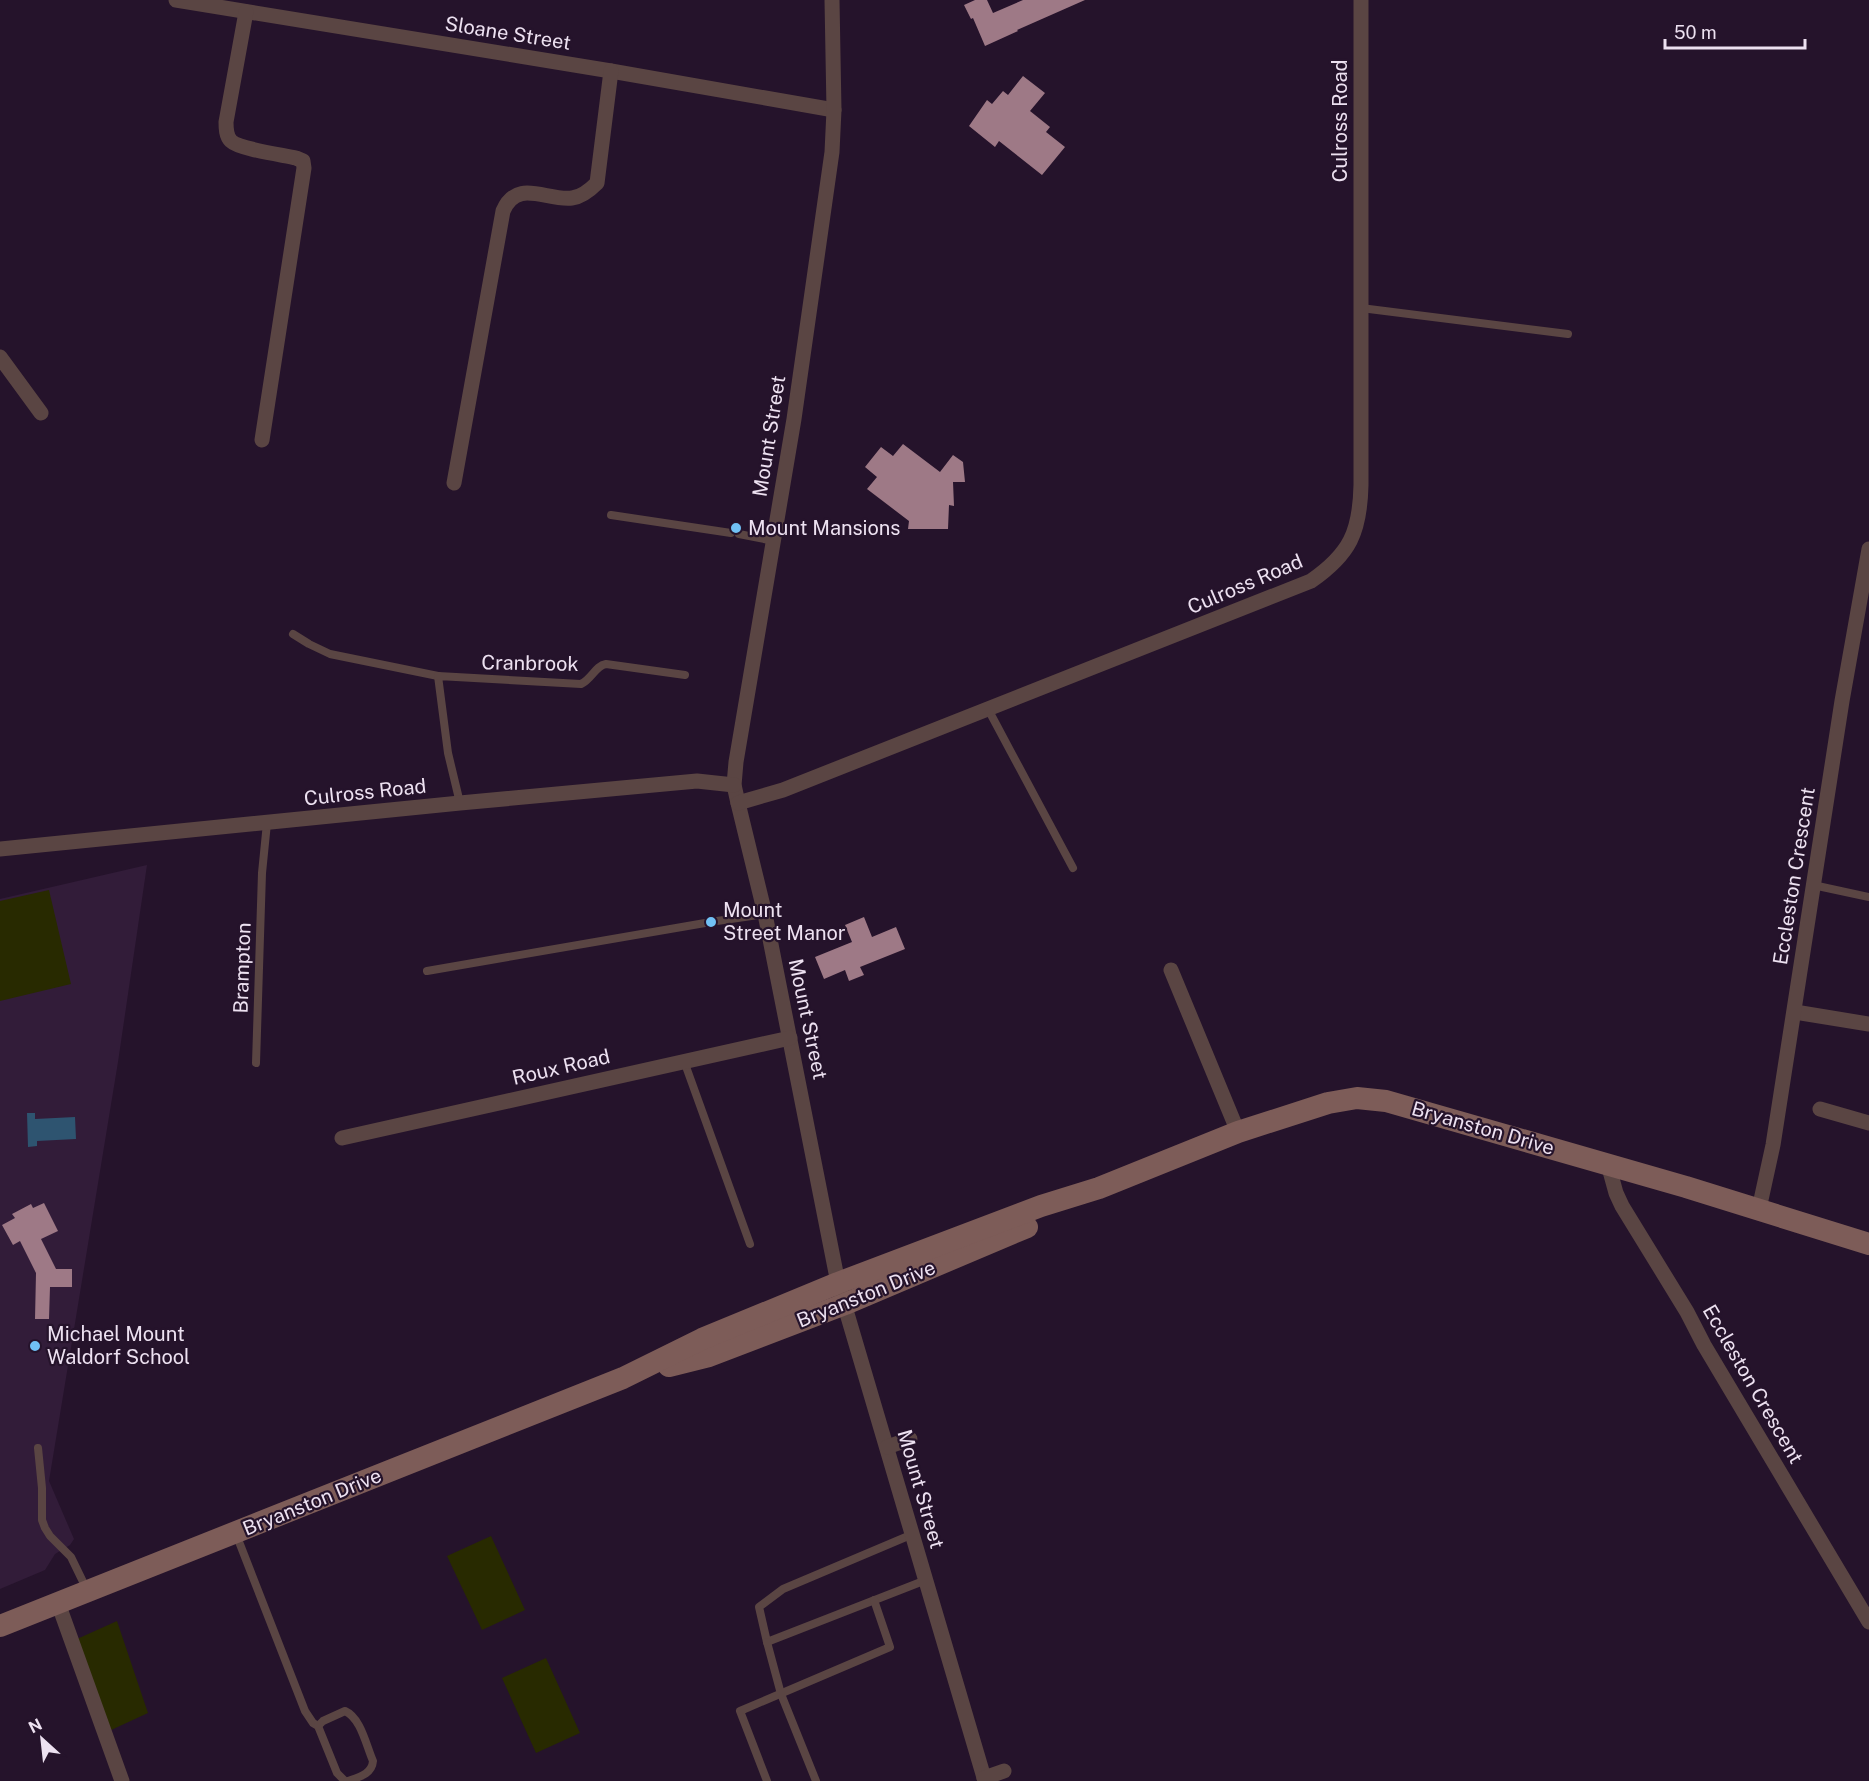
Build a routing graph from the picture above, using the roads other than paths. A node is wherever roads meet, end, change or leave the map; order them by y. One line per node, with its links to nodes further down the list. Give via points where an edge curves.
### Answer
1 (176, 0): 4 (street, Sloane Street)
2 (832, 0): 6 (street, Mount Street)
3 (1361, 0): 7 (street, Culross Road)
4 (246, 12): 5 (street, Sloane Street); 13 (street, via 226,131 231,141 241,147 296,158 303,161 304,168)
5 (611, 71): 6 (street, Sloane Street); 14 (street, via 597,183 589,192 574,198 518,194 508,200 503,211)
6 (834, 110): 16 (street, Mount Street, via 832,152)
7 (1361, 308): 8 (lane); 21 (street, Culross Road, via 1360,510 1357,526 1343,553 1329,569 1311,581)
8 (1569, 334)
9 (0, 357): 10 (street)
10 (14, 374): 11 (street); 12 (street)
11 (0, 382)
12 (41, 413)
13 (262, 440)
14 (454, 483)
15 (611, 515): 16 (lane)
16 (774, 541): 22 (street, Mount Street)
17 (1869, 549): 28 (street, Eccleston Crescent)
18 (293, 634): 20 (lane, Cranbrook, via 330,654)
19 (685, 675): 20 (lane, Cranbrook, via 606,664 581,684)
20 (438, 676): 23 (lane, via 448,753)
21 (988, 709): 24 (street, Culross Road, via 783,790); 27 (lane)
22 (734, 784): 23 (street, Culross Road, via 697,781); 24 (street, Mount Street)
23 (460, 803): 25 (street, Culross Road)
24 (738, 803): 30 (street, Mount Street)
25 (267, 823): 26 (street, Culross Road); 39 (lane, Brampton)
26 (0, 849)
27 (1073, 868)
28 (1813, 885): 29 (lane); 35 (street, Eccleston Crescent)
29 (1869, 897)
30 (765, 914): 31 (lane); 37 (street, Mount Street)
31 (717, 921)
32 (705, 923): 34 (lane)
33 (1171, 970): 42 (street)
34 (427, 971)
35 (1795, 1011): 36 (street); 45 (street, Eccleston Crescent)
36 (1869, 1024)
37 (790, 1038): 38 (street, Roux Road); 48 (street, Mount Street)
38 (684, 1061): 43 (street, Roux Road); 46 (lane)
39 (255, 1063)
40 (1820, 1109): 41 (street)
41 (1869, 1123)
42 (1238, 1132): 44 (main road, Bryanston Drive, via 1328,1103 1357,1098 1386,1101); 48 (main road, Bryanston Drive, via 1099,1188 1046,1219)
43 (342, 1138)
44 (1608, 1164): 45 (main road, Bryanston Drive); 58 (street, Eccleston Crescent, via 1622,1206)
45 (1759, 1209): 47 (main road, Bryanston Drive)
46 (750, 1244)
47 (1869, 1244)
48 (841, 1293): 51 (street, Mount Street); 52 (main road, Bryanston Drive, via 702,1339 623,1378)
49 (910, 1439): 51 (street)
50 (38, 1448): 55 (lane, via 42,1520 50,1536 71,1557)
51 (887, 1448): 53 (street, Mount Street)
52 (236, 1532): 55 (main road, Bryanston Drive); 62 (lane, via 305,1711 312,1724)
53 (912, 1534): 54 (street, Mount Street); 60 (lane, via 783,1589 759,1607)
54 (926, 1580): 56 (lane); 64 (street, Mount Street)
55 (87, 1592): 57 (main road, Bryanston Drive)
56 (874, 1600): 60 (lane); 61 (lane, via 890,1647)
57 (58, 1603): 59 (main road, Bryanston Drive); 65 (street)
58 (1869, 1622)
59 (0, 1626)
60 (767, 1642): 61 (lane)
61 (780, 1694): 67 (lane, via 740,1711); 68 (lane)
62 (318, 1726): 66 (lane, via 337,1773); 66 (lane, via 345,1711 356,1721 373,1767)
63 (1004, 1771): 64 (street)
64 (985, 1780)
65 (122, 1781)
66 (347, 1781)
67 (768, 1781)
68 (816, 1781)

